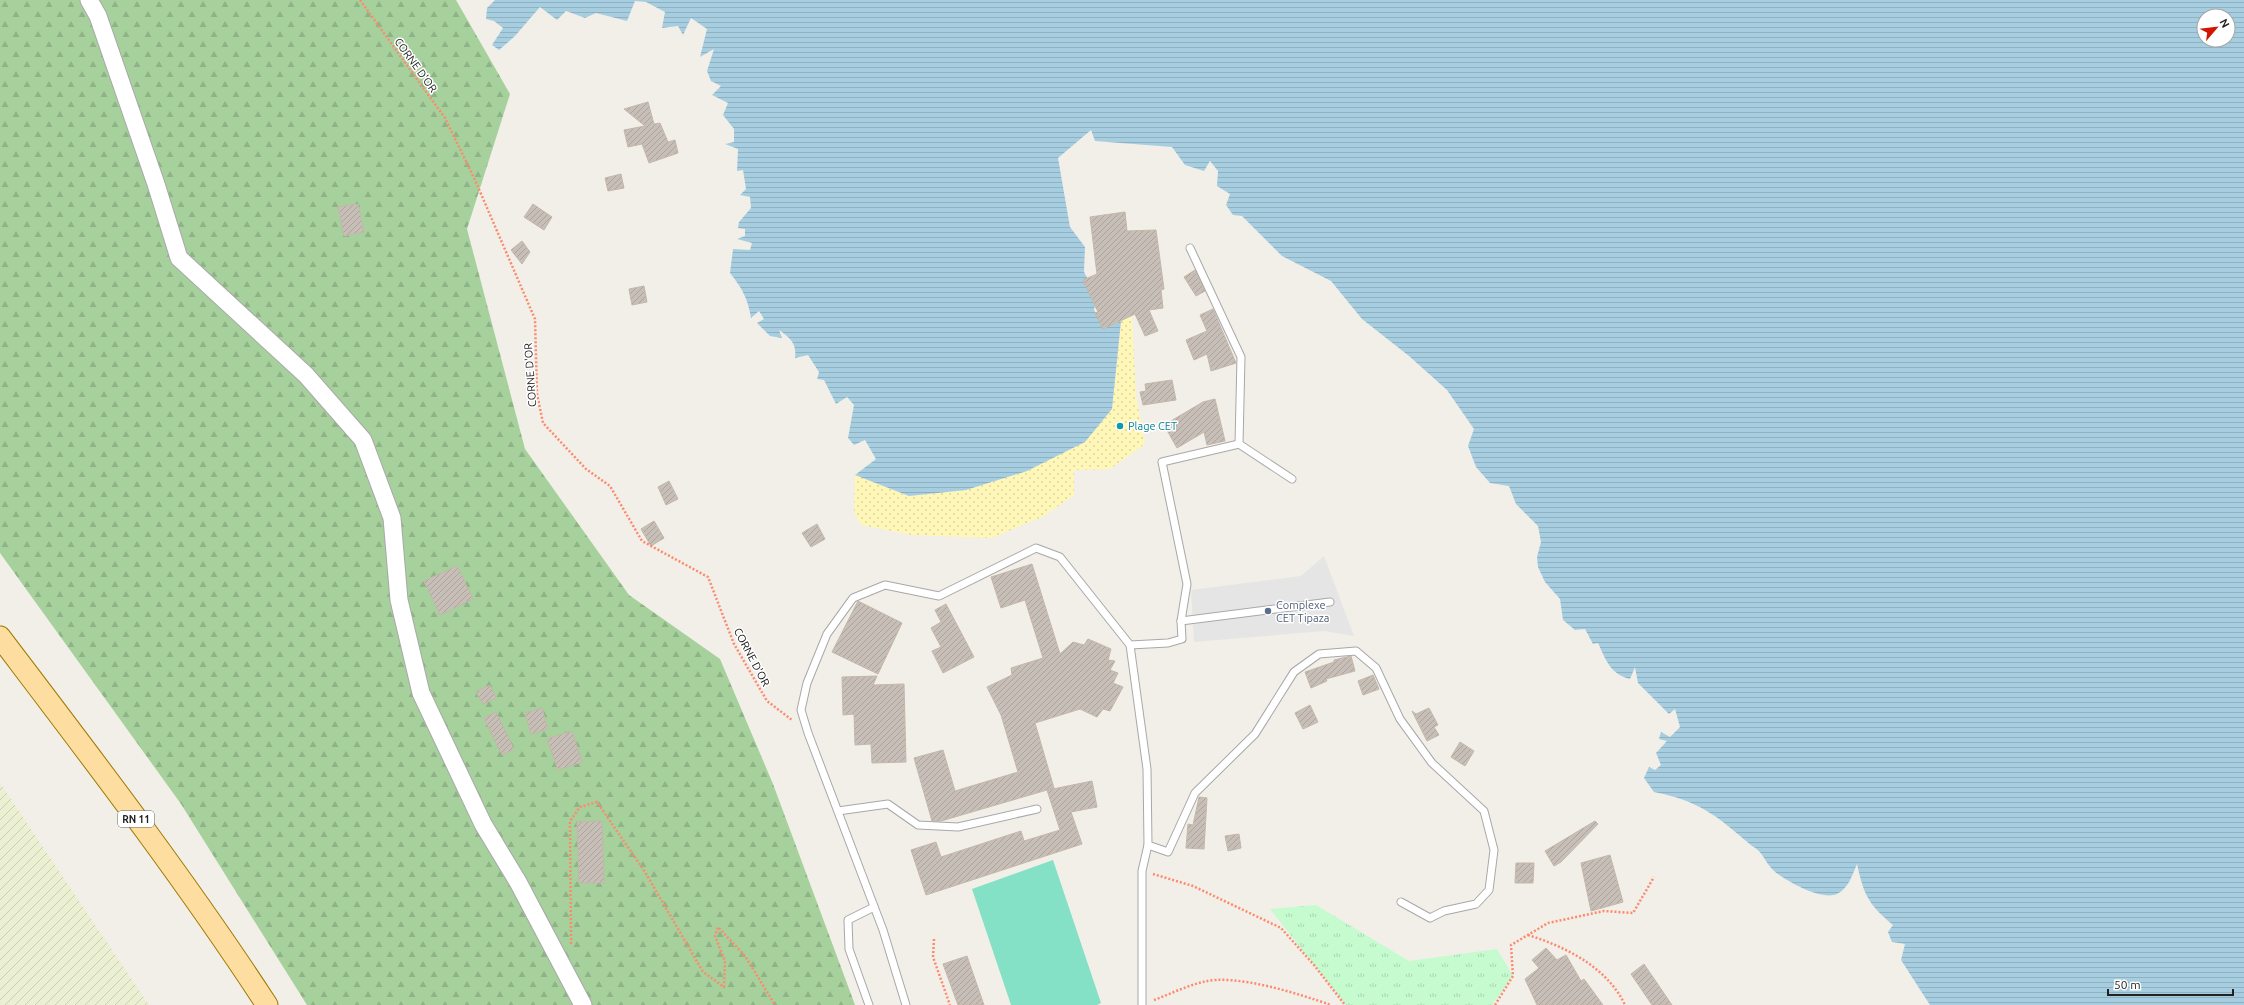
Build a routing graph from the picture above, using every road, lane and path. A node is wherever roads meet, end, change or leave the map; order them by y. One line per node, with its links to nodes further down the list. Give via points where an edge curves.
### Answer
1 (89, 0): 23 (street, via 98,16 179,258 306,375 363,440 392,518 399,600 421,693 483,824 518,882)
2 (360, 0): 10 (path, CORNE D'OR, via 445,118 475,180 535,319 537,394 543,423 586,469 610,486 642,542 708,577 734,644 767,700)
3 (1190, 248): 4 (lane, via 1241,357)
4 (1239, 444): 5 (lane); 7 (lane, via 1162,462 1187,584)
5 (1292, 480)
6 (1330, 602): 7 (lane)
7 (1180, 621): 9 (lane, via 1182,639 1168,643)
8 (0, 636): 22 (main road, RN 11, via 117,793)
9 (1130, 645): 10 (lane, via 1060,557 1036,548 938,596 885,585 853,598 827,634 807,683 801,710); 13 (lane, via 1147,769)
10 (808, 733): 12 (lane)
11 (1037, 809): 12 (lane, via 958,827 918,825 888,804)
12 (838, 811): 17 (lane)
13 (1148, 845): 14 (lane); 16 (lane, via 1168,852 1195,792 1255,734 1294,672 1319,654 1356,651 1376,668 1400,720 1432,763 1484,811 1494,850 1489,890 1476,904 1444,911 1430,918)
14 (1142, 871): 21 (lane); 29 (path, via 1193,886 1281,928)
15 (1654, 877): 18 (path, via 1633,913 1604,911 1548,922)
16 (1401, 902)
17 (874, 908): 25 (lane, via 848,920 849,949); 26 (lane)
18 (1528, 935): 30 (path, via 1511,945 1513,976); 31 (path, via 1556,944 1590,964 1618,991)
19 (934, 938): 27 (path, via 933,957)
20 (571, 952): 24 (path, via 570,821 580,807 597,802 645,872 703,972 724,987 725,961 715,936 718,927 745,956)
21 (1142, 1004): 28 (path, via 1204,981 1236,981 1297,994)
22 (267, 1005)
23 (583, 1005)
24 (775, 1005)
25 (869, 1005)
26 (906, 1005)
27 (950, 1005)
28 (1331, 1005)
29 (1345, 1005)
30 (1495, 1005)
31 (1625, 1005)

